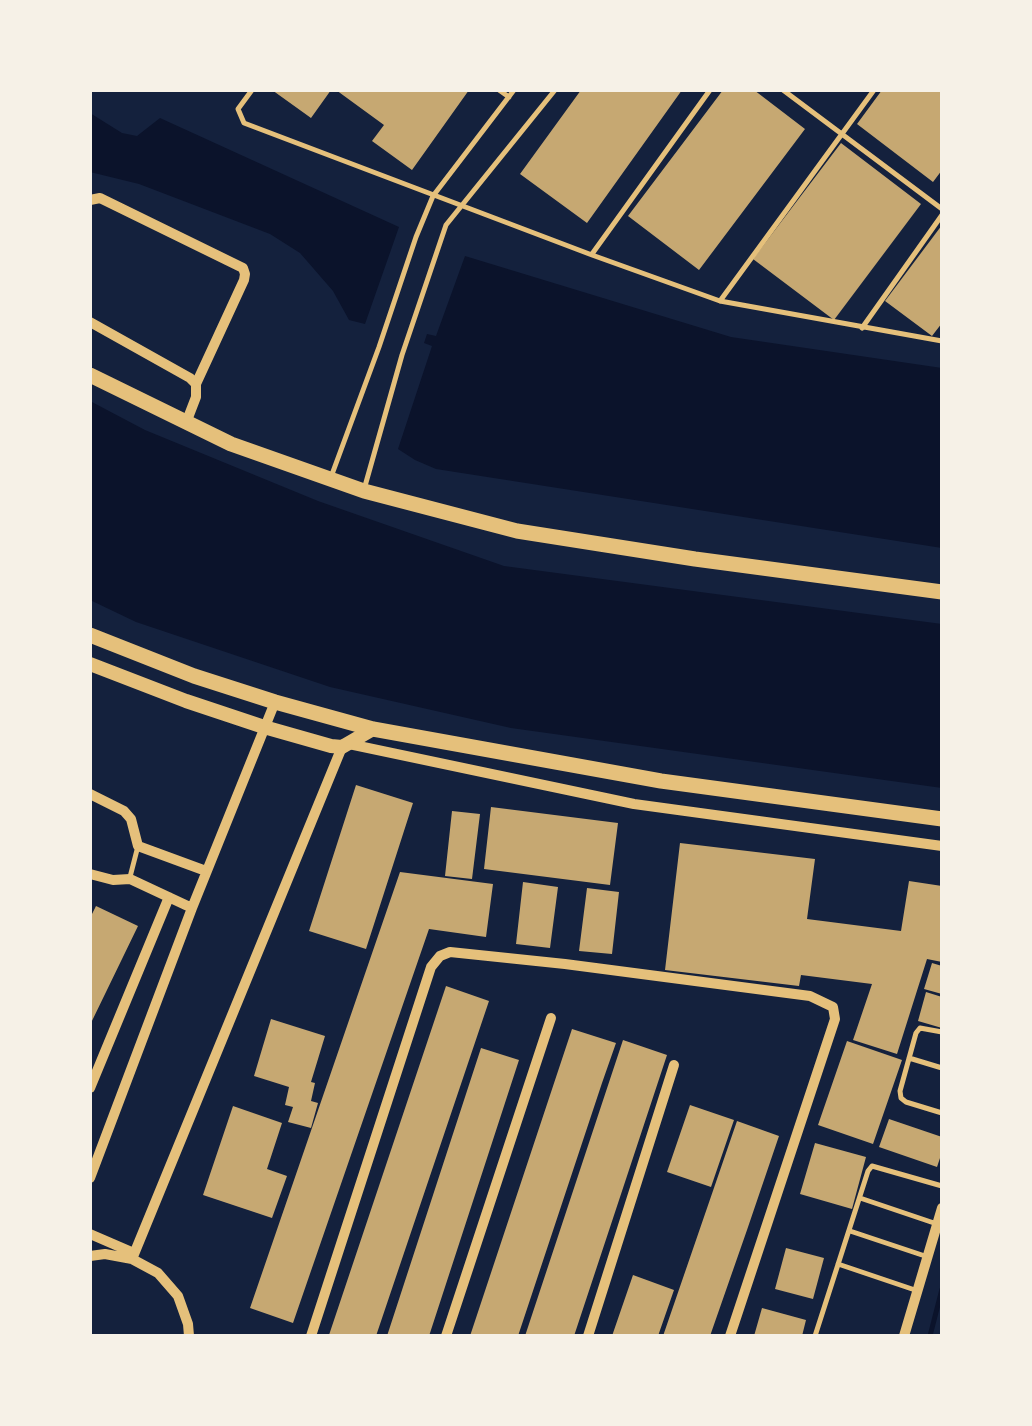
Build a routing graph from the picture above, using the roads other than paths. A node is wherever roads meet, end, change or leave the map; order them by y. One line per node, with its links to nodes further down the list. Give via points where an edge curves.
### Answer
1 (252, 90): 9 (lane, via 238,109 244,123)
2 (499, 90): 7 (lane)
3 (554, 90): 11 (lane)
4 (710, 90): 13 (lane)
5 (783, 90): 8 (lane)
6 (874, 90): 8 (lane)
7 (511, 93): 9 (lane)
8 (842, 134): 12 (lane); 14 (lane)
9 (433, 196): 11 (lane); 21 (lane)
10 (90, 200): 19 (street, via 100,198 243,268 244,280)
11 (460, 206): 13 (lane); 22 (lane, via 438,246)
12 (942, 212): 16 (lane)
13 (592, 254): 14 (lane)
14 (720, 301): 16 (lane)
15 (90, 322): 19 (street)
16 (862, 328): 17 (lane)
17 (942, 341)
18 (90, 374): 20 (main road)
19 (196, 384): 20 (street)
20 (186, 423): 21 (main road)
21 (329, 480): 22 (main road)
22 (364, 491): 23 (main road, via 578,541)
23 (942, 592)
24 (90, 635): 26 (main road)
25 (90, 664): 27 (street)
26 (275, 702): 27 (street); 28 (main road)
27 (264, 727): 29 (street); 34 (street)
28 (373, 729): 29 (street); 31 (main road, via 661,780)
29 (346, 746): 33 (street, via 634,804); 54 (street)
30 (90, 794): 32 (street, via 132,819)
31 (942, 819)
32 (138, 846): 34 (street); 36 (lane)
33 (942, 846)
34 (206, 871): 38 (street)
35 (90, 874): 36 (street)
36 (130, 878): 37 (street)
37 (169, 896): 38 (street); 44 (street)
38 (192, 908): 46 (street)
39 (552, 1018): 60 (street)
40 (942, 1032): 41 (lane, via 920,1028)
41 (909, 1058): 43 (lane); 45 (lane, via 901,1098)
42 (674, 1065): 61 (street)
43 (942, 1068)
44 (90, 1088)
45 (942, 1114)
46 (90, 1178)
47 (942, 1186): 48 (lane, via 872,1166)
48 (860, 1198): 50 (lane); 51 (lane)
49 (942, 1208): 50 (street)
50 (937, 1224): 55 (street)
51 (849, 1231): 55 (lane); 56 (lane)
52 (90, 1234): 54 (street)
53 (90, 1256): 54 (street)
54 (133, 1256): 58 (street, via 178,1296)
55 (928, 1257): 57 (street)
56 (838, 1264): 57 (lane); 63 (lane)
57 (918, 1290): 64 (street)
58 (189, 1336)
59 (311, 1336): 62 (street, via 431,967 450,952 810,996 832,1007 835,1019)
60 (446, 1336)
61 (588, 1336)
62 (730, 1336)
63 (815, 1336)
64 (904, 1336)

